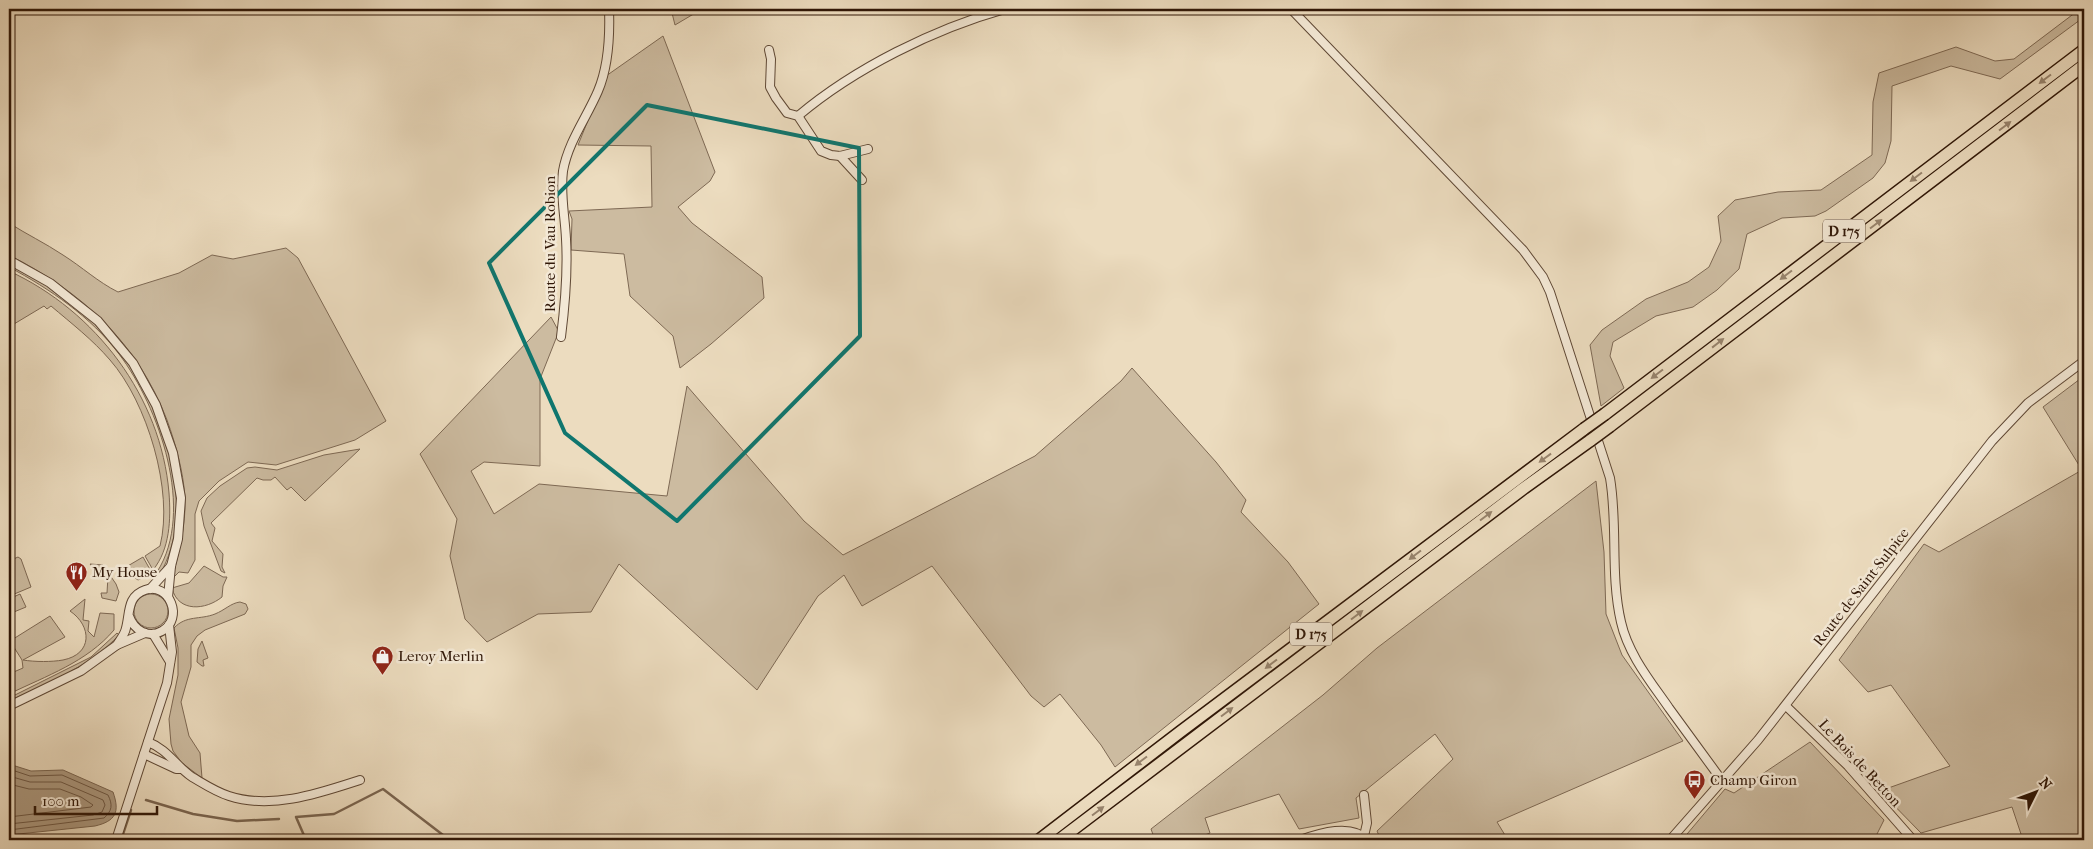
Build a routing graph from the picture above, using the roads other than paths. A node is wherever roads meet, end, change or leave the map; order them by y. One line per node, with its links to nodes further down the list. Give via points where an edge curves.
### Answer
1 (609, 9): 12 (street, Route du Vau Robion, via 606,67 599,90 571,145 564,169 562,200 567,250)
2 (1005, 9): 7 (street, via 956,24 903,48)
3 (1291, 9): 28 (street, via 1523,250 1543,277 1610,478 1614,499 1616,592 1621,624 1634,655 1652,684)
4 (769, 50): 7 (street, via 770,87 787,113)
5 (2084, 50): 32 (highway, D 175, one-way to 32, bridge)
6 (2084, 65): 33 (highway, D 175, one-way to 6, bridge)
7 (798, 116): 9 (street, via 821,151)
8 (868, 149): 9 (street)
9 (840, 156): 10 (street)
10 (862, 180)
11 (9, 260): 14 (street, via 50,283 87,310 117,340 142,376 165,427 179,481 180,526)
12 (561, 337)
13 (2084, 361): 23 (street, Route de Saint-Sulpice, via 2028,404 1992,441)
14 (171, 566): 15 (street); 16 (street)
15 (150, 589): 16 (street); 17 (street, via 131,600)
16 (168, 597): 18 (street, via 174,609)
17 (129, 616): 19 (street, via 135,627); 20 (street, via 126,631)
18 (169, 625): 19 (street, via 160,633); 21 (street)
19 (149, 634): 20 (street); 21 (street, via 159,641)
20 (117, 645): 22 (street, via 82,671)
21 (170, 662): 24 (street, via 167,683)
22 (9, 706)
23 (1786, 706): 28 (street, Route de Saint-Sulpice); 36 (street, Le Bois de Betton, via 1848,766)
24 (148, 742): 25 (street); 26 (street, via 167,752)
25 (144, 754): 26 (street); 31 (street)
26 (181, 769): 27 (street, via 218,792 255,801 308,795)
27 (360, 780)
28 (1723, 782): 35 (street, Route de Saint-Sulpice)
29 (1364, 795): 30 (street)
30 (1366, 838): 34 (street, via 1336,830)
31 (116, 840)
32 (1040, 840)
33 (1059, 840)
34 (1300, 840)
35 (1670, 840)
36 (1913, 840)

